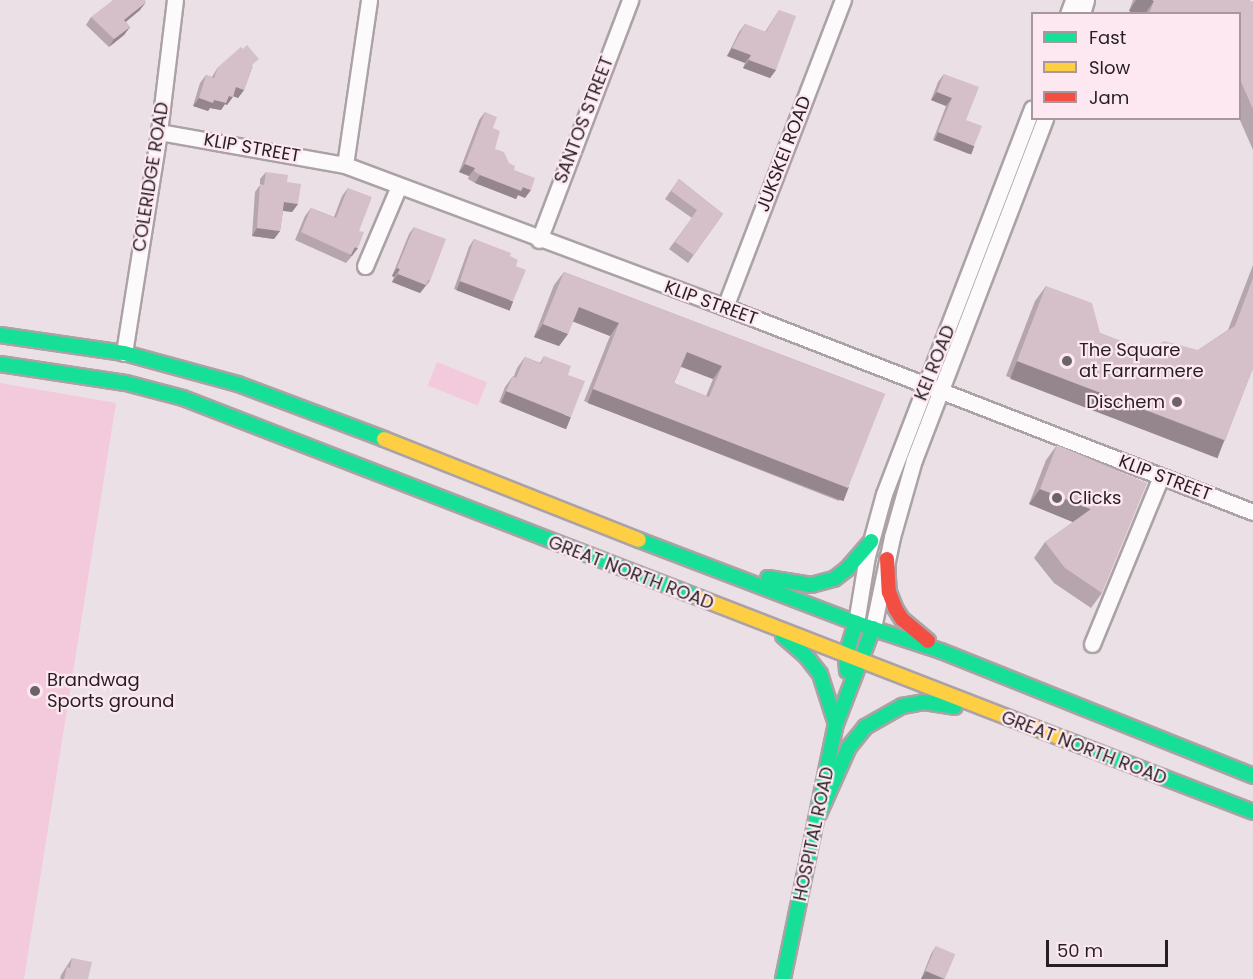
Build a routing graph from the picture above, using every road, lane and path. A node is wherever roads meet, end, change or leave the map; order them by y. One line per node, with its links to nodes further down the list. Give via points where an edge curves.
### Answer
1 (175, 0): 7 (street, COLERIDGE ROAD)
2 (369, 0): 8 (street)
3 (630, 0): 10 (street, SANTOS STREET)
4 (843, 0): 12 (street, JUKSKEI ROAD)
5 (1031, 111): 16 (street, KEI ROAD)
6 (1044, 120): 16 (street, KEI ROAD)
7 (159, 132): 8 (street, KLIP STREET); 14 (street, COLERIDGE ROAD)
8 (345, 165): 9 (street, KLIP STREET)
9 (399, 186): 10 (street, KLIP STREET); 11 (street)
10 (538, 240): 12 (street, KLIP STREET)
11 (365, 266)
12 (725, 308): 16 (street, KLIP STREET)
13 (0, 335): 14 (main road, GREAT NORTH ROAD)
14 (124, 353): 21 (main road, GREAT NORTH ROAD, via 238,384 467,470)
15 (0, 364): 23 (main road, GREAT NORTH ROAD, via 126,382 183,398)
16 (932, 389): 17 (street, KLIP STREET); 19 (street, KEI ROAD, via 884,494); 20 (street, KEI ROAD)
17 (1161, 477): 18 (street, KLIP STREET); 25 (street)
18 (1253, 512)
19 (871, 541): 21 (main road, via 834,579 811,585); 22 (street, KEI ROAD)
20 (886, 559): 24 (street, KEI ROAD); 26 (main road, via 889,592 902,620)
21 (707, 568): 22 (main road, GREAT NORTH ROAD)
22 (856, 623): 24 (main road, GREAT NORTH ROAD); 27 (main road, HOSPITAL ROAD)
23 (775, 628): 27 (main road, GREAT NORTH ROAD); 31 (main road, via 820,674)
24 (873, 628): 26 (main road, GREAT NORTH ROAD); 28 (main road, HOSPITAL ROAD)
25 (1092, 644)
26 (941, 651): 32 (main road, GREAT NORTH ROAD)
27 (846, 655): 28 (main road, GREAT NORTH ROAD); 29 (main road, HOSPITAL ROAD)
28 (862, 660): 29 (main road, HOSPITAL ROAD); 30 (main road, GREAT NORTH ROAD)
29 (847, 690): 31 (main road, HOSPITAL ROAD)
30 (990, 712): 33 (main road, GREAT NORTH ROAD); 34 (main road, via 924,702 883,714 865,727 849,747)
31 (836, 724): 34 (main road, HOSPITAL ROAD)
32 (1253, 776)
33 (1253, 812)
34 (819, 814): 35 (main road, HOSPITAL ROAD)
35 (783, 979)

